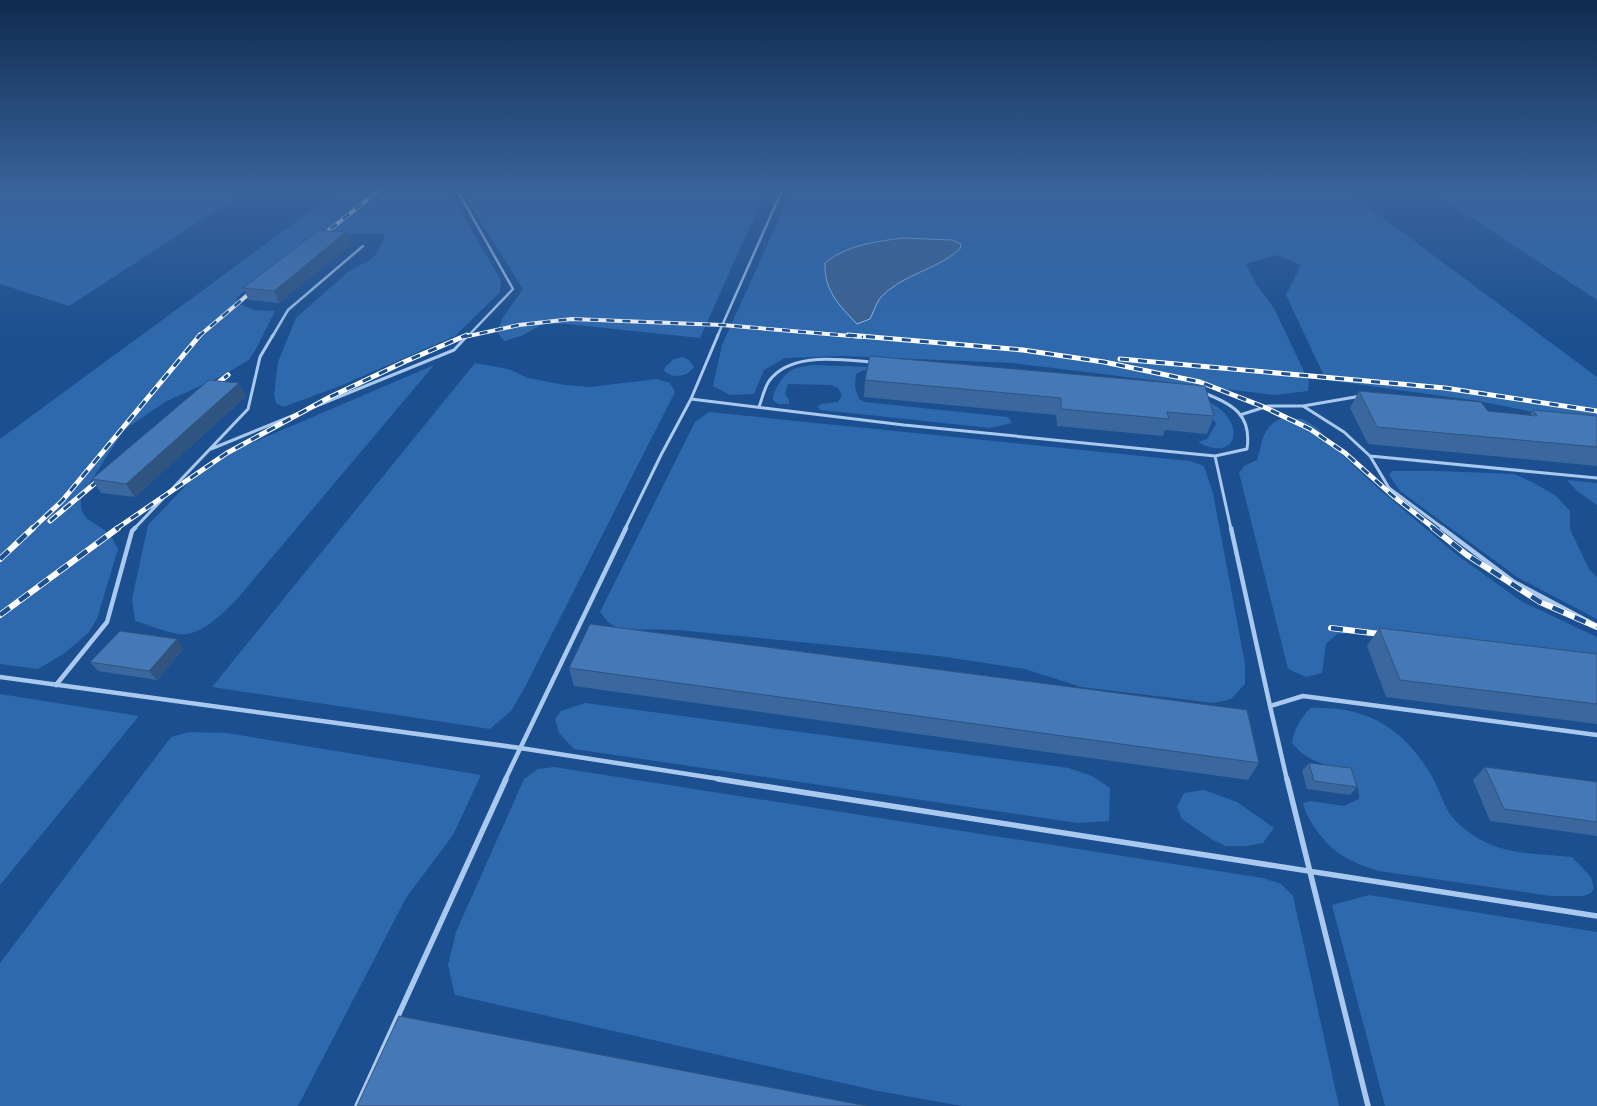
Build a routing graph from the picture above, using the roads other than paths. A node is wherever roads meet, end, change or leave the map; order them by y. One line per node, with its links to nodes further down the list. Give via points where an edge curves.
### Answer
1 (485, 240): 11 (lane, via 512,289 454,350)
2 (759, 240): 7 (lane)
3 (363, 246): 11 (lane, via 288,310 260,357 248,409)
4 (880, 363): 9 (lane, via 811,359 782,369 769,380)
5 (1196, 392): 10 (lane, via 1224,401)
6 (1364, 396): 8 (lane)
7 (691, 399): 9 (lane); 20 (lane)
8 (1303, 406): 10 (lane, via 1268,406); 13 (lane, via 1344,432)
9 (759, 407): 12 (lane)
10 (1240, 415): 12 (lane, via 1248,428 1247,449)
11 (210, 450): 17 (lane, via 132,531 107,622)
12 (1215, 456): 18 (lane)
13 (1370, 456): 14 (lane); 15 (lane, via 1389,488 1514,582)
14 (1597, 478)
15 (1597, 626)
16 (0, 677): 17 (lane)
17 (56, 685): 20 (lane)
18 (1270, 706): 19 (lane, via 1303,696); 21 (lane)
19 (1597, 735)
20 (520, 748): 21 (lane); 23 (lane)
21 (1309, 872): 22 (lane); 24 (lane)
22 (1597, 916)
23 (357, 1106)
24 (1368, 1106)

